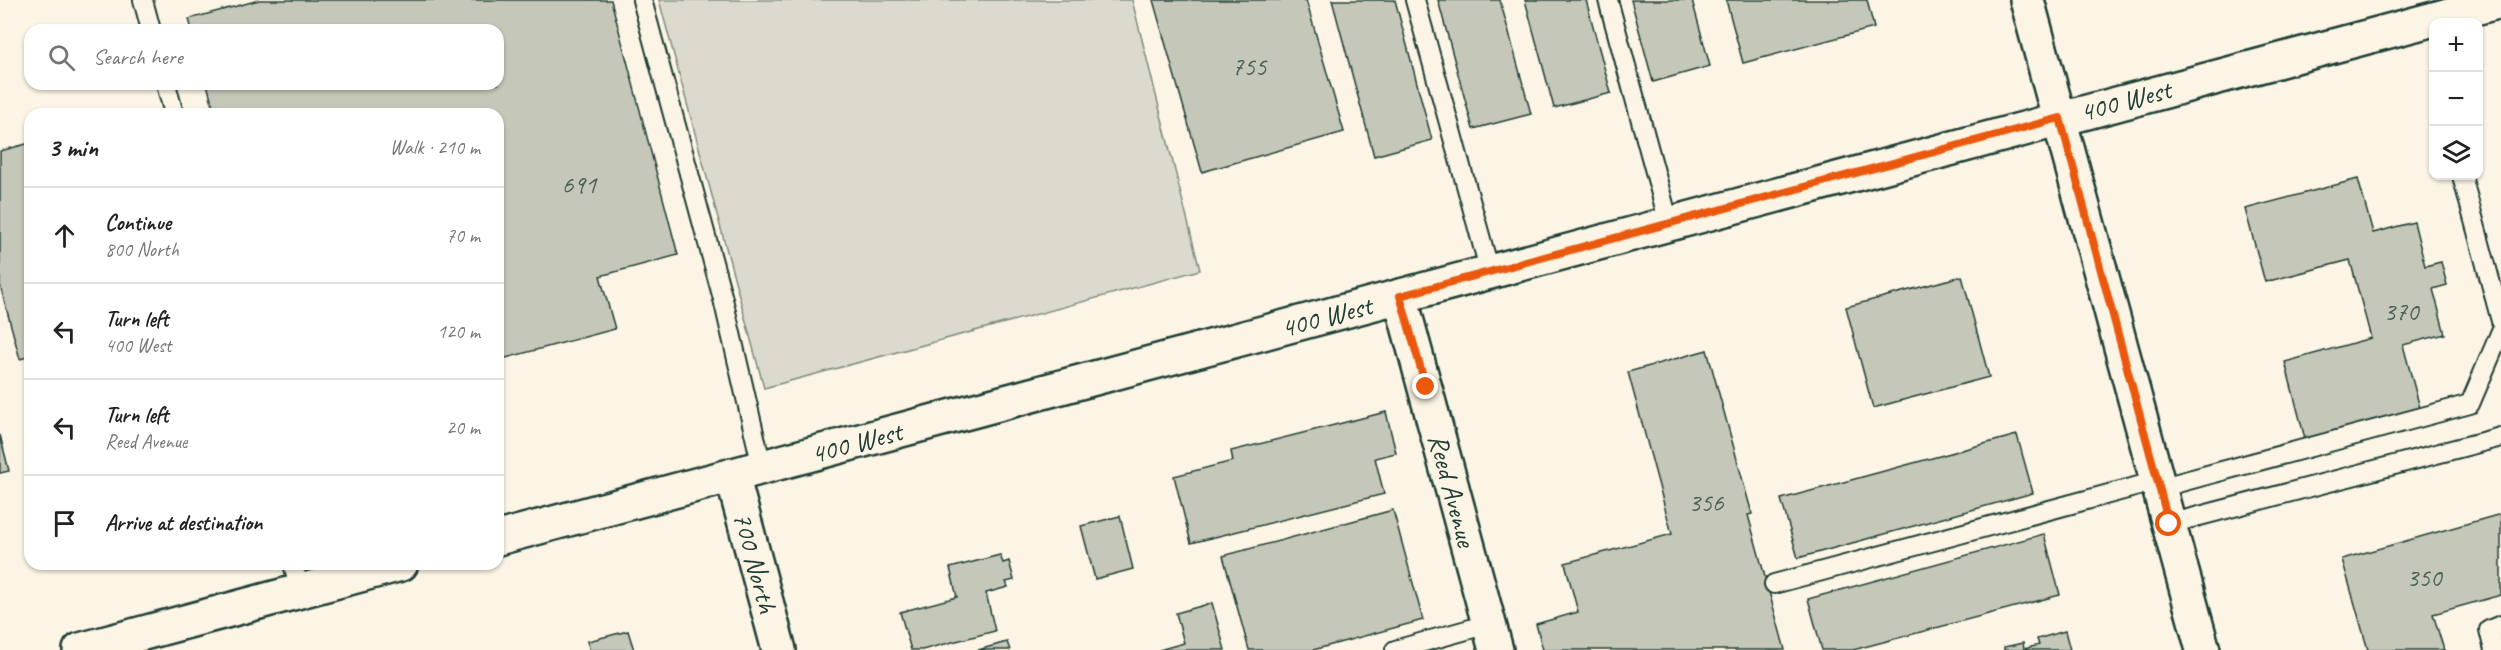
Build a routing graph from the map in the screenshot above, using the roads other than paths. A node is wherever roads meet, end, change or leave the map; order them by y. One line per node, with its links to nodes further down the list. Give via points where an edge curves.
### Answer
1 (143, 0): 7 (lane)
2 (642, 0): 18 (lane, via 723,299)
3 (1415, 0): 13 (lane)
4 (1608, 0): 12 (lane)
5 (2027, 0): 10 (street)
6 (2501, 1): 10 (street, 400 West)
7 (149, 24)
8 (168, 90): 9 (lane)
9 (172, 108)
10 (2060, 118): 12 (street, 400 West); 19 (street)
11 (2463, 180): 15 (lane)
12 (1669, 224): 13 (street, 400 West)
13 (1490, 272): 14 (street, 400 West)
14 (1400, 296): 18 (street, 400 West); 26 (street, Reed Avenue)
15 (2501, 321)
16 (2501, 331): 19 (lane, via 2470,404)
17 (2501, 437): 20 (lane)
18 (747, 471): 21 (street, 400 West); 28 (street, 700 North)
19 (2158, 485): 20 (street); 24 (lane)
20 (2169, 524): 30 (street)
21 (504, 536)
22 (356, 570): 23 (street)
23 (297, 578): 27 (street)
24 (1774, 584)
25 (2501, 625): 31 (lane, via 2489,630)
26 (1492, 637): 29 (lane)
27 (80, 650)
28 (779, 650)
29 (1395, 650)
30 (2203, 650)
31 (2494, 650)

